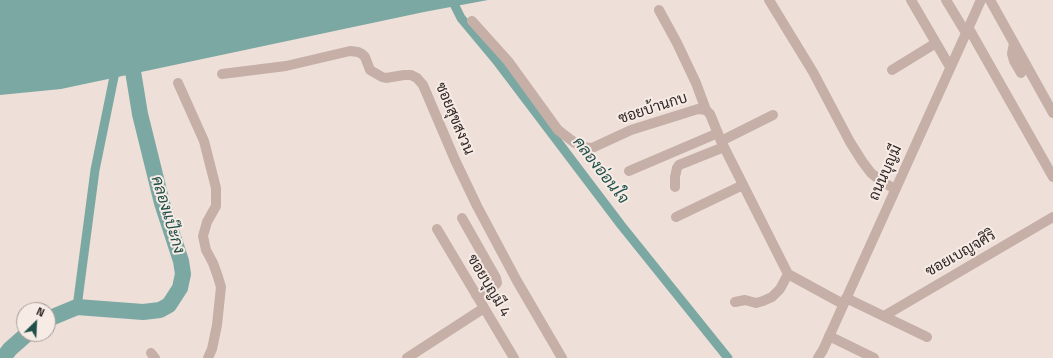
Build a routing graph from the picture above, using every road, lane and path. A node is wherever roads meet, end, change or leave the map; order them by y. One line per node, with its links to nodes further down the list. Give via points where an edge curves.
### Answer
1 (770, 0): 24 (street, via 862,161 881,182)
2 (911, 0): 9 (street)
3 (946, 0): 8 (street)
4 (981, 0): 8 (street, ถนนบุญมี)
5 (990, 0): 10 (street)
6 (659, 10): 16 (street, via 696,83)
7 (472, 21): 16 (street, ซอยบ้านกบ, via 508,61 558,130 582,147 592,148 631,130 698,109)
8 (967, 30): 11 (street, ถนนบุญมี); 21 (street)
9 (936, 43): 11 (street); 12 (street)
10 (1014, 43): 13 (street, via 1012,54); 17 (street)
11 (950, 67): 24 (street, ถนนบุญมี)
12 (892, 70)
13 (1021, 72)
14 (222, 74): 40 (street, ซอยสุขสงวน, via 286,66 350,51 362,54 370,70 382,77 411,75 417,78 423,84 477,206)
15 (178, 83): 37 (street, via 204,142 216,188 216,206 203,236 221,287 217,325)
16 (706, 110): 19 (street, ซอยบ้านกบ)
17 (1053, 113)
18 (774, 115): 19 (street)
19 (721, 140): 20 (street); 22 (street, ซอยบ้านกบ); 23 (street, via 679,165 675,177)
20 (630, 171)
21 (1053, 177)
22 (743, 185): 25 (street); 29 (street, ซอยบ้านกบ)
23 (676, 187)
24 (895, 190): 31 (street, ถนนบุญมี)
25 (676, 217)
26 (1053, 217): 34 (street, ซอยเบญจศิริ)
27 (462, 218): 30 (street, via 497,283)
28 (438, 229): 30 (street, ซอยบุญมี 4)
29 (788, 274): 31 (street); 32 (street, via 772,297 756,303 745,300)
30 (476, 295): 33 (street, ซอยบุญมี 4)
31 (845, 301): 34 (street); 35 (street, ถนนบุญมี)
32 (735, 302)
33 (484, 308): 38 (street); 39 (street, ซอยบุญมี 4)
34 (884, 316): 36 (street)
35 (829, 336): 41 (street, ถนนบุญมี); 42 (street)
36 (927, 336)
37 (208, 358)
38 (407, 358)
39 (514, 358)
40 (562, 358)
41 (818, 358)
42 (874, 358)

